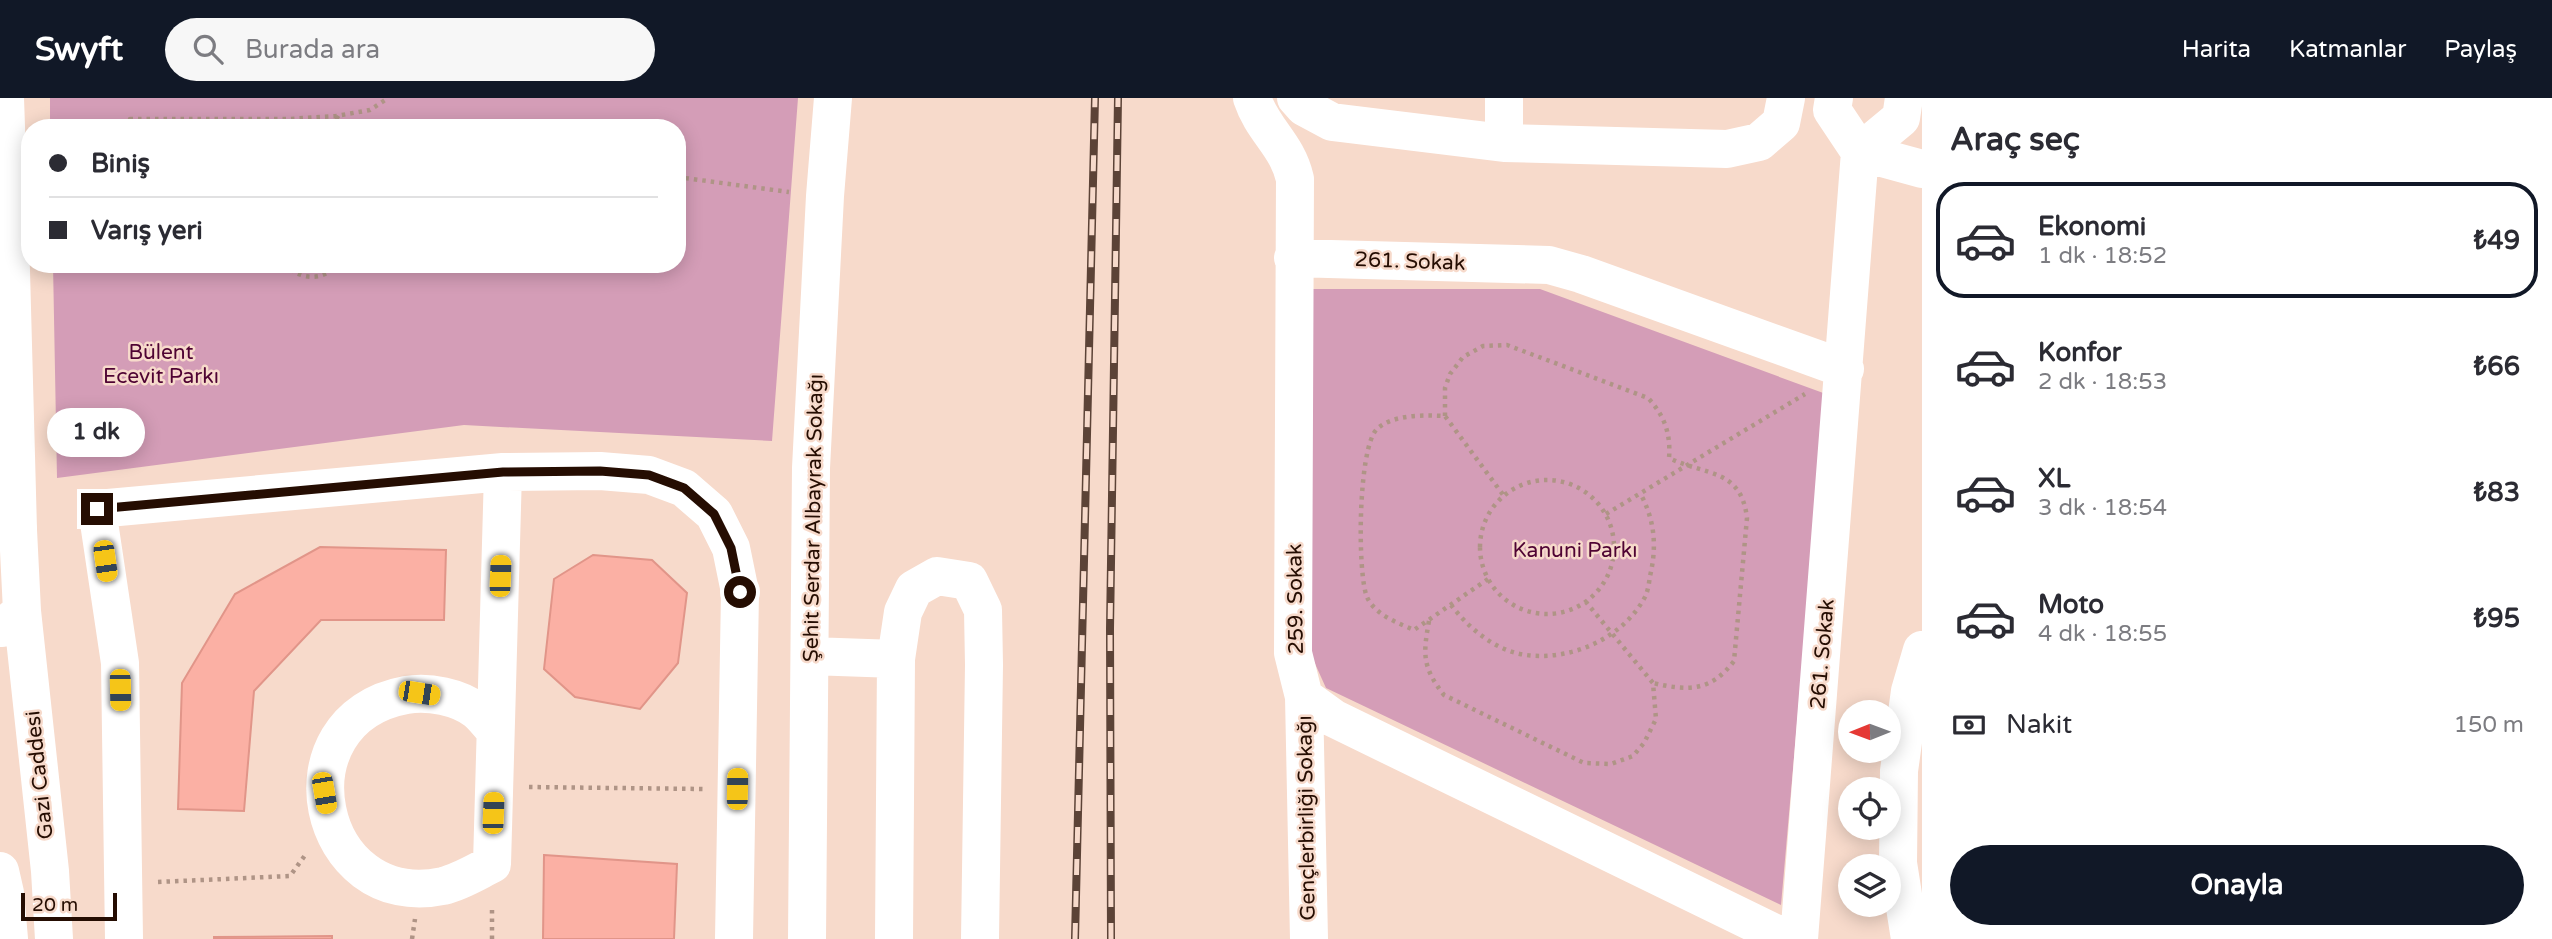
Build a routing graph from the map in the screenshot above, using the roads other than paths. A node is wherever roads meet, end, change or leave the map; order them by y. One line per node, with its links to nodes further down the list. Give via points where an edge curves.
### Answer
1 (5, 98): 13 (street, Gazi Caddesi)
2 (833, 98): 19 (street, Şehit Serdar Albayrak Sokağı, via 811,468)
3 (1252, 98): 12 (street, 259. Sokak, via 1266,128 1291,161 1295,179)
4 (1296, 98): 9 (street, via 1332,122)
5 (1504, 98): 9 (street)
6 (1786, 98): 9 (street, via 1781,123 1759,142 1727,149)
7 (1834, 98): 10 (street, via 1832,110)
8 (1904, 98): 10 (street, via 1901,118)
9 (1504, 143)
10 (1860, 152): 11 (street); 14 (street, 261. Sokak)
11 (1922, 169)
12 (1293, 258): 14 (street, 261. Sokak, via 1549,265); 21 (street, 259. Sokak, via 1293,653)
13 (5, 281): 16 (street, Gazi Caddesi)
14 (1844, 369): 33 (street, 261. Sokak)
15 (503, 472): 22 (street); 26 (street, via 97,509 120,663); 27 (street, via 649,475 684,488 714,514 731,548 740,592)
16 (9, 522): 17 (street, Gazi Caddesi)
17 (11, 620): 25 (street, Gazi Caddesi, via 50,871)
18 (1922, 650): 34 (street, via 1910,691 1899,771 1898,863)
19 (810, 656): 20 (street); 28 (street, Şehit Serdar Albayrak Sokağı)
20 (897, 659): 29 (street); 30 (street, via 903,612 914,589 937,576 969,581 983,610)
21 (1304, 697): 31 (street, Gençlerbirliği Sokağı); 32 (street, via 1333,718)
22 (495, 732): 22 (street, via 477,711 449,698 419,693 389,699 362,713 341,735 328,762 324,793 329,823 343,849 365,870 391,884 421,888 444,886 492,864)
23 (0, 871): 24 (street)
24 (9, 939)
25 (54, 939)
26 (124, 939)
27 (734, 939)
28 (807, 939)
29 (894, 939)
30 (980, 939)
31 (1309, 939)
32 (1787, 939)
33 (1799, 939)
34 (1910, 939)

